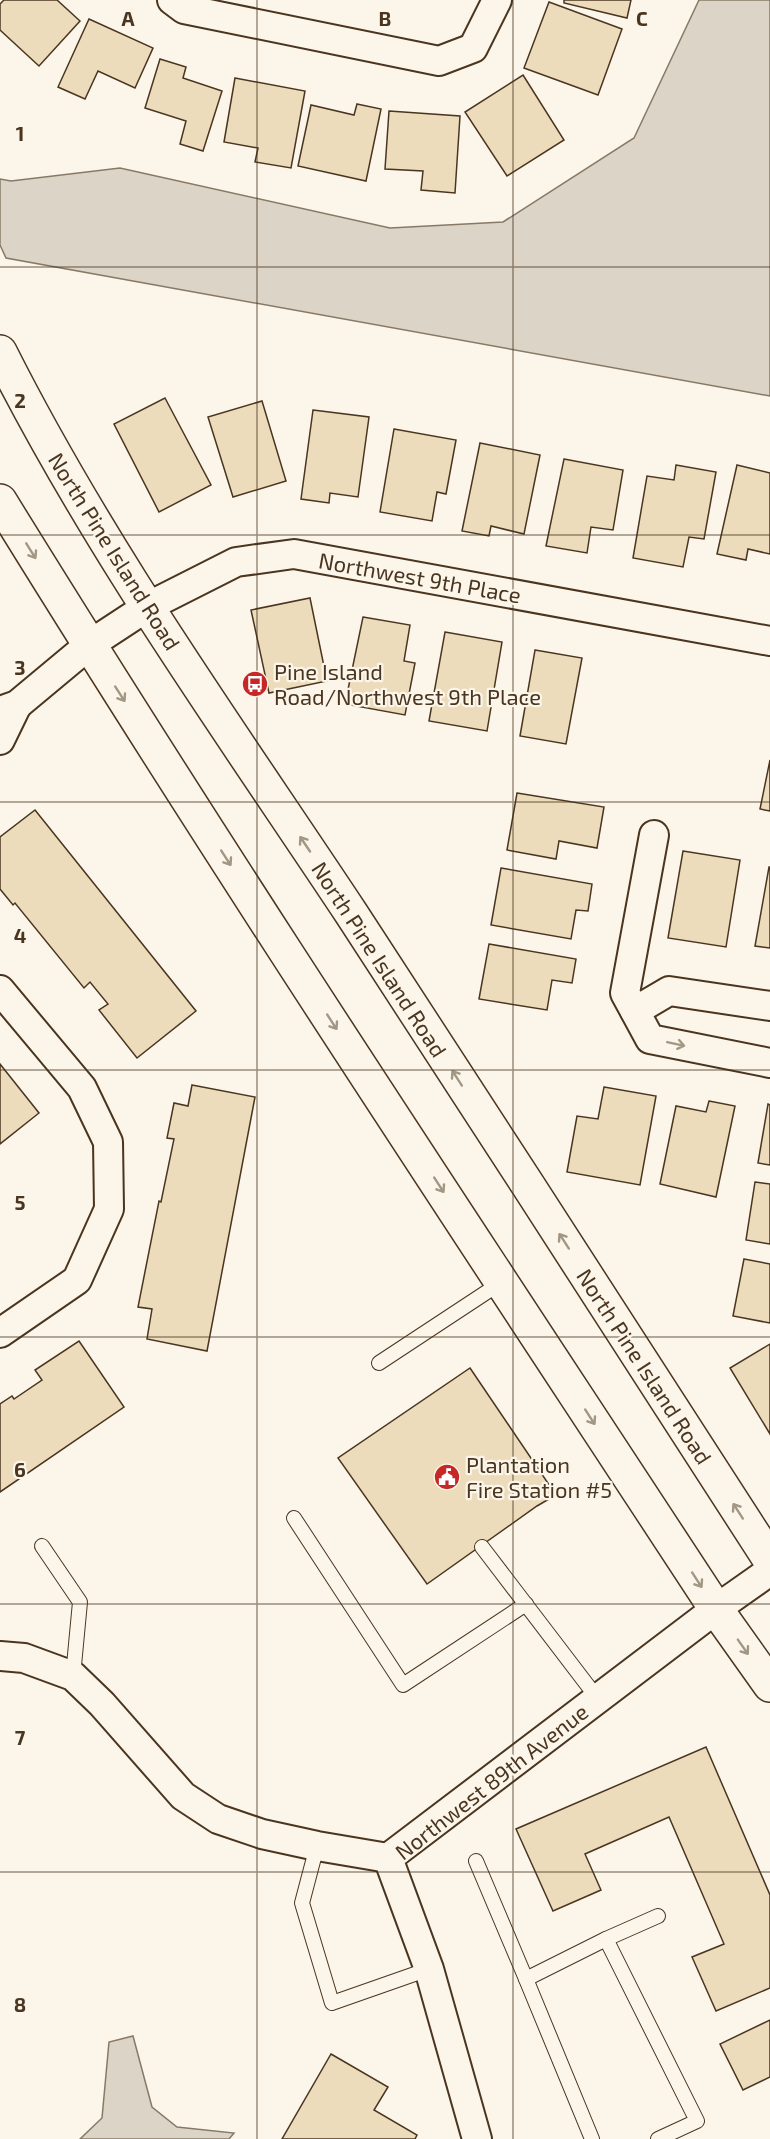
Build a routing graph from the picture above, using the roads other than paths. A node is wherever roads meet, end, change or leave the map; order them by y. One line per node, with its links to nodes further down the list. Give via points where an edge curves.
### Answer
1 (172, 0): 2 (street, via 184,9 439,61 473,48)
2 (497, 0)
3 (0, 352): 5 (main road, North Pine Island Road, via 87,512)
4 (0, 501): 7 (main road, one-way to 7)
5 (147, 607): 6 (street, Northwest 9th Place, via 236,562 294,554); 7 (street, Northwest 9th Place); 21 (main road, North Pine Island Road, one-way to 5)
6 (770, 641)
7 (89, 645): 8 (street, Northwest 9th Place); 15 (main road, one-way to 15)
8 (8, 708): 9 (street)
9 (0, 740)
10 (654, 835): 13 (street, via 625,993)
11 (0, 990): 16 (street, via 82,1088 108,1142 109,1209 77,1280)
12 (770, 1006): 13 (street, via 669,991)
13 (635, 1011): 14 (street, one-way to 14, via 650,1039)
14 (770, 1063)
15 (502, 1282): 17 (lane); 24 (main road, one-way to 24)
16 (0, 1333)
17 (379, 1363)
18 (294, 1518): 23 (lane, via 403,1685)
19 (42, 1546): 26 (lane, via 80,1602)
20 (483, 1547): 23 (lane)
21 (770, 1560)
22 (770, 1571): 24 (street, Northwest 89th Avenue)
23 (526, 1605): 28 (lane)
24 (716, 1609): 27 (main road, one-way to 27); 28 (street, Northwest 89th Avenue)
25 (0, 1656): 26 (street, via 24,1658)
26 (73, 1676): 29 (street, via 183,1796 218,1819)
27 (770, 1685)
28 (598, 1699): 30 (street, Northwest 89th Avenue)
29 (317, 1846): 30 (street); 34 (lane, via 302,1903 332,2003)
30 (388, 1858): 34 (street, Northwest 89th Avenue)
31 (476, 1861): 35 (lane)
32 (658, 1916): 33 (lane)
33 (606, 1940): 35 (lane); 38 (lane, via 697,2121)
34 (429, 1969): 36 (street, Northwest 89th Avenue)
35 (526, 1979): 37 (lane)
36 (477, 2139)
37 (592, 2139)
38 (658, 2139)

